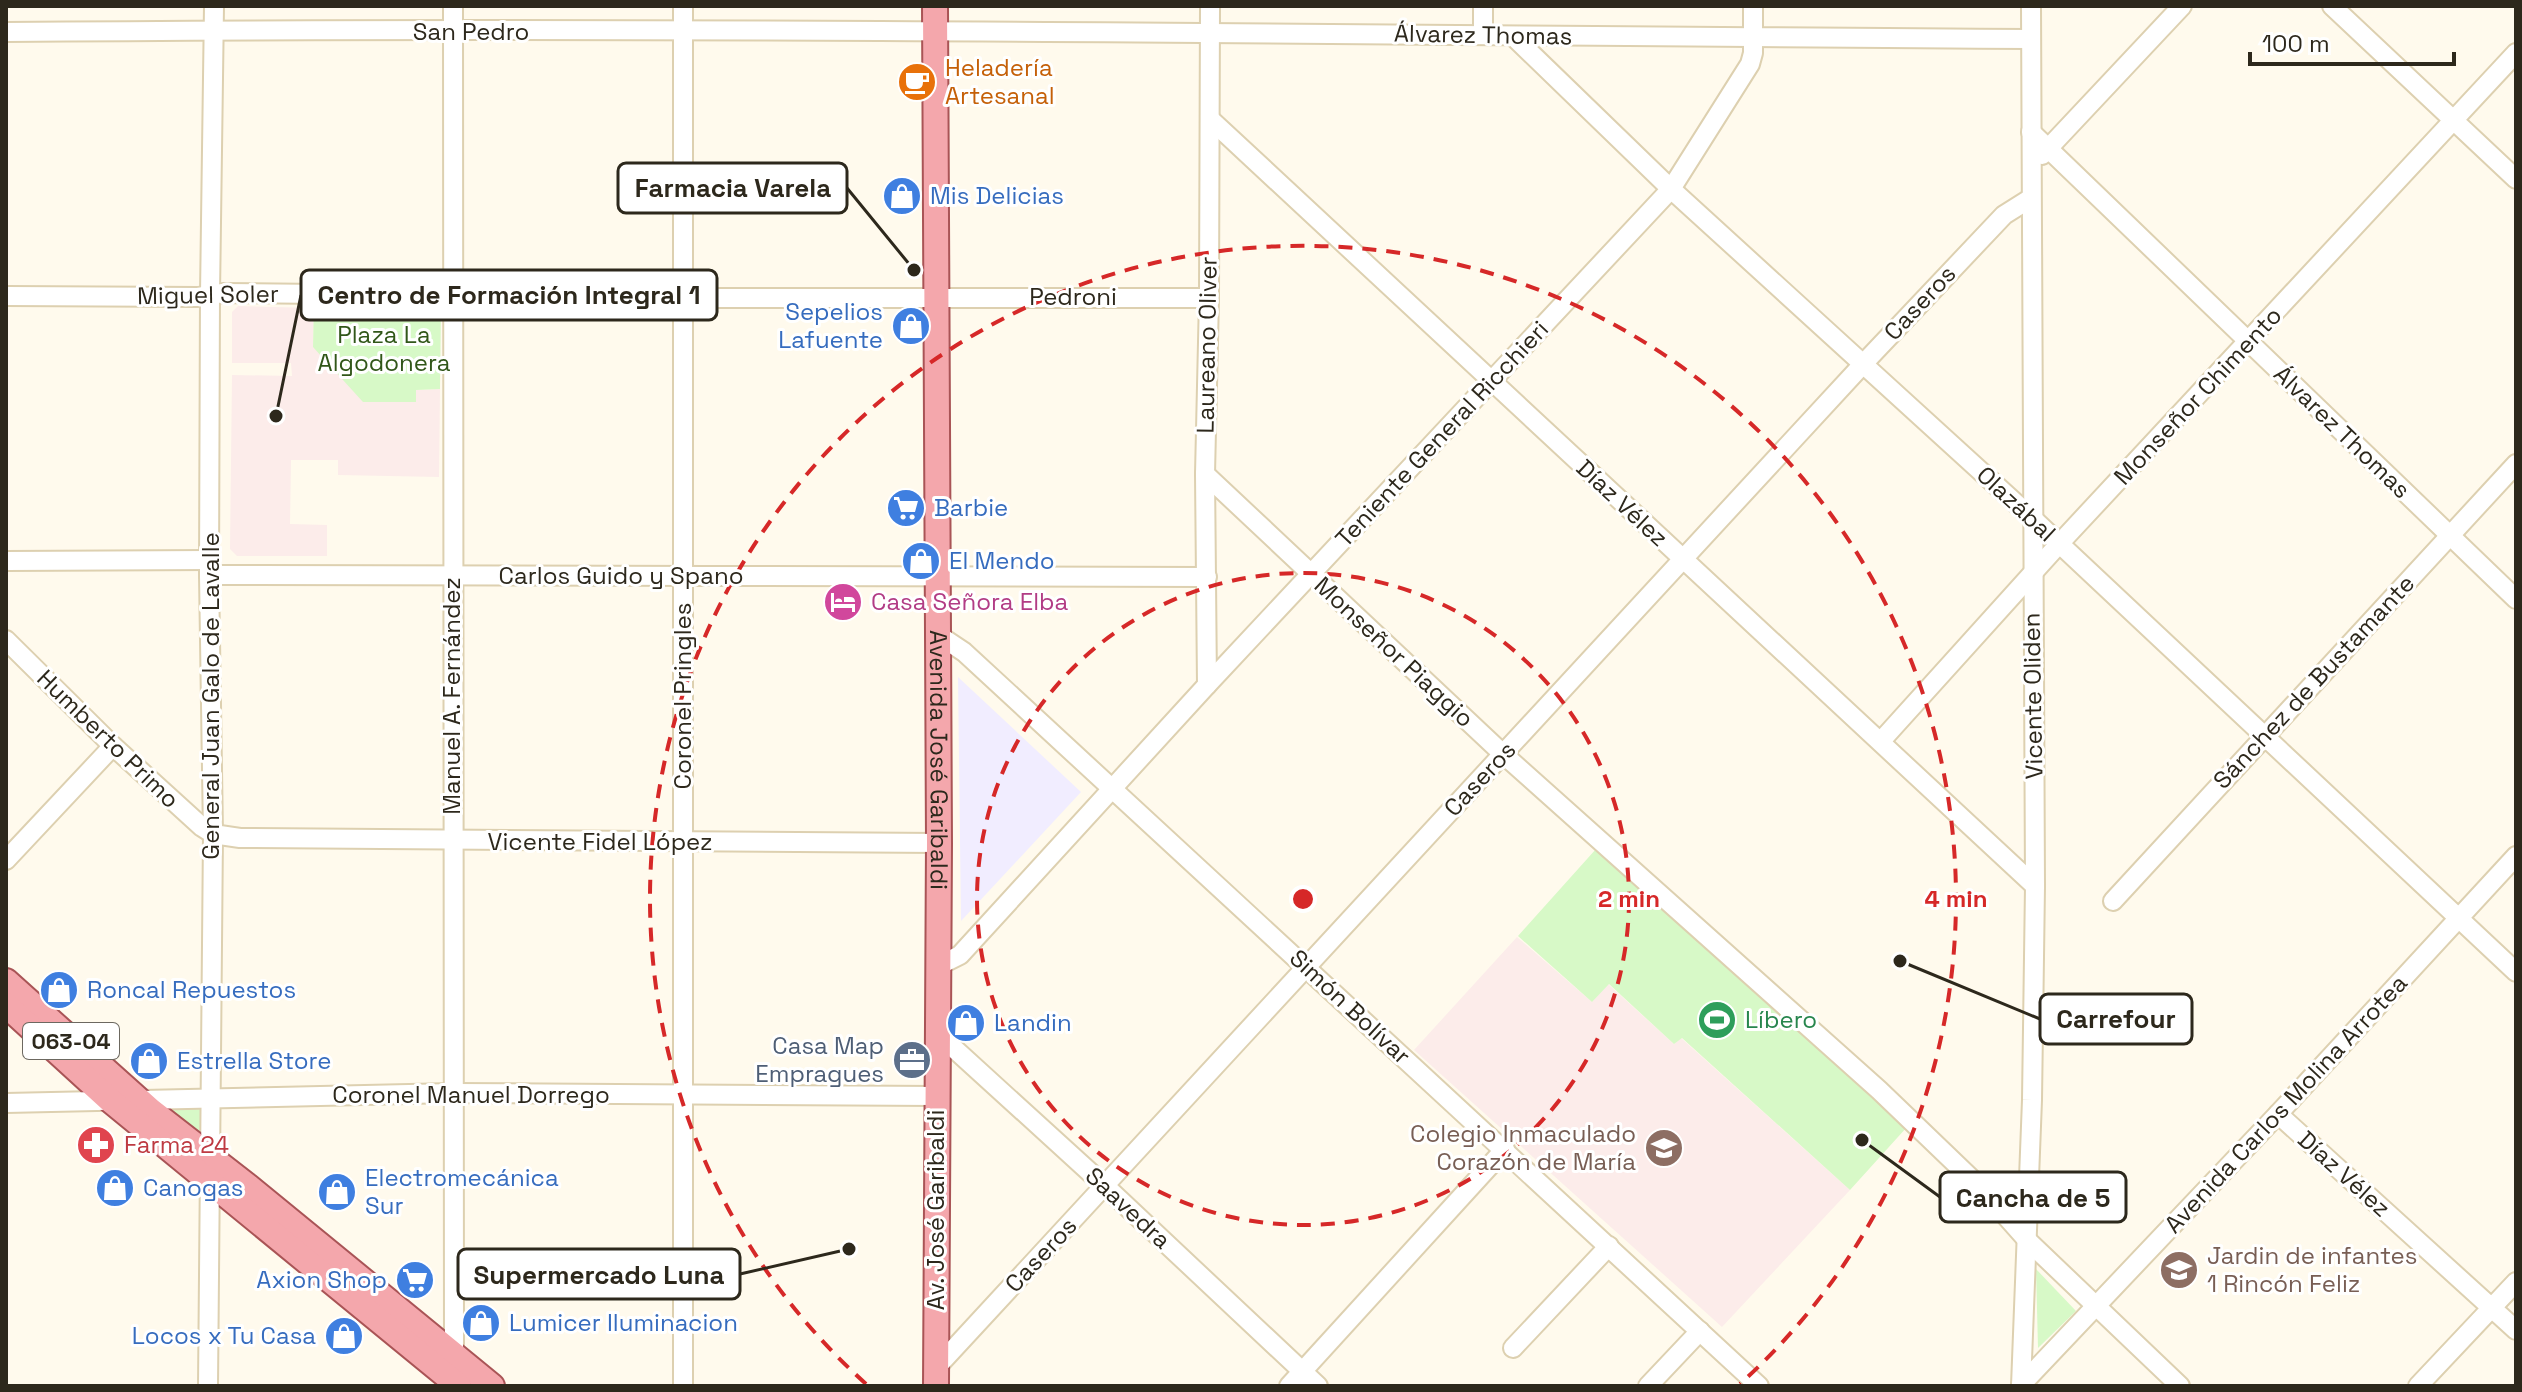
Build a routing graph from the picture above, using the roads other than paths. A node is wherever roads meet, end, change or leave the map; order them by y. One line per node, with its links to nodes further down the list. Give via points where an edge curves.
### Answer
1 (214, 6): 11 (street, General Juan Galo de Lavalle)
2 (453, 6): 13 (street, Manuel A. Fernández)
3 (683, 6): 14 (street, Coronel Pringles)
4 (1210, 6): 15 (street, Laureano Oliver)
5 (1483, 6): 16 (street)
6 (1753, 6): 17 (street, Teniente General Ricchieri)
7 (2031, 6): 19 (street, Vicente Oliden)
8 (2182, 6): 24 (street)
9 (2332, 6): 22 (street)
10 (935, 18): 14 (street, San Pedro); 15 (street, Álvarez Thomas); 32 (main road, Avenida José Garibaldi)
11 (214, 30): 12 (street, San Pedro); 13 (street, San Pedro); 29 (street, General Juan Galo de Lavalle)
12 (6, 32)
13 (453, 32): 14 (street, San Pedro); 30 (street, Manuel A. Fernández)
14 (684, 32): 33 (street, Coronel Pringles)
15 (1209, 33): 16 (street, Álvarez Thomas); 21 (street, Laureano Oliver)
16 (1483, 35): 18 (street, Álvarez Thomas)
17 (1754, 36): 18 (street, Álvarez Thomas); 19 (street, Álvarez Thomas); 27 (street, Teniente General Ricchieri, via 1750,64)
18 (1514, 37): 27 (street, Olazábal)
19 (2031, 39): 23 (street, Vicente Oliden)
20 (2516, 53): 22 (street, Monseñor Chimento)
21 (1210, 119): 34 (street, Laureano Oliver); 37 (street, Díaz Vélez)
22 (2454, 120): 26 (street); 35 (street, Monseñor Chimento)
23 (2031, 132): 24 (street, Álvarez Thomas); 25 (street, Vicente Oliden)
24 (2048, 148): 25 (street); 35 (street, Álvarez Thomas)
25 (2032, 166): 28 (street, Vicente Oliden)
26 (2516, 179)
27 (1671, 189): 36 (street, Olazábal); 37 (street, Teniente General Ricchieri)
28 (2031, 198): 36 (street, Caseros, via 2004,215); 40 (street, Vicente Oliden)
29 (210, 294): 30 (street, Miguel Soler); 31 (street, Miguel Soler); 45 (street, General Juan Galo de Lavalle)
30 (451, 295): 33 (street, Miguel Soler); 50 (street, Manuel A. Fernández)
31 (6, 296)
32 (937, 296): 33 (street, Miguel Soler); 34 (street, Pedroni); 46 (main road, Avenida José Garibaldi)
33 (683, 298): 48 (street, Coronel Pringles)
34 (1209, 298): 39 (street, Laureano Oliver)
35 (2248, 343): 41 (street, Álvarez Thomas); 42 (street, Monseñor Chimento)
36 (1864, 363): 40 (street, Olazábal); 43 (street, Caseros)
37 (1491, 380): 43 (street, Díaz Vélez); 49 (street, Teniente General Ricchieri)
38 (2516, 464): 41 (street, Sánchez de Bustamante)
39 (1205, 474): 49 (street, Monseñor Piaggio); 51 (street, Laureano Oliver)
40 (2032, 518): 42 (street, Olazábal); 47 (street, Vicente Oliden)
41 (2450, 535): 52 (street, Álvarez Thomas); 56 (street, Sánchez de Bustamante)
42 (2059, 544): 47 (street, Monseñor Chimento); 56 (street, Olazábal)
43 (1683, 559): 57 (street, Díaz Vélez); 59 (street, Caseros)
44 (6, 561): 45 (street, Carlos Guido y Spano)
45 (210, 567): 50 (street, Carlos Guido y Spano); 61 (street, General Juan Galo de Lavalle)
46 (937, 574): 48 (street, Carlos Guido y Spano); 51 (street, Carlos Guido y Spano); 53 (main road, Avenida José Garibaldi)
47 (2032, 574): 57 (street, Monseñor Chimento); 67 (street, Vicente Oliden)
48 (683, 575): 50 (street, Carlos Guido y Spano); 63 (street, Coronel Pringles)
49 (1312, 575): 55 (street, Teniente General Ricchieri); 59 (street, Monseñor Piaggio)
50 (452, 577): 62 (street, Manuel A. Fernández)
51 (1207, 577): 55 (street, Laureano Oliver)
52 (2516, 599)
53 (937, 634): 60 (street, Simón Bolívar, via 964,652); 64 (main road, Avenida José Garibaldi)
54 (6, 640): 58 (street, Humberto Primo)
55 (1207, 685): 60 (street, Teniente General Ricchieri)
56 (2265, 736): 68 (street, Sánchez de Bustamante); 69 (street, Olazábal)
57 (1881, 741): 67 (street, Díaz Vélez)
58 (113, 746): 61 (street, Humberto Primo); 66 (street)
59 (1503, 754): 71 (street, Caseros); 88 (street, Monseñor Piaggio, via 1758,980)
60 (1111, 789): 70 (street, Teniente General Ricchieri, via 960,955); 71 (street, Simón Bolívar)
61 (213, 834): 62 (street, Vicente Fidel López); 79 (street, General Juan Galo de Lavalle)
62 (452, 841): 63 (street, Vicente Fidel López); 76 (street, Manuel A. Fernández)
63 (683, 843): 64 (street, Vicente Fidel López); 77 (street, Coronel Pringles)
64 (939, 843): 70 (main road, Avenida José Garibaldi)
65 (2516, 856): 69 (street, Avenida Carlos Molina Arrotea)
66 (6, 860)
67 (2035, 886): 87 (street, Vicente Oliden)
68 (2113, 901)
69 (2457, 920): 72 (street, Olazábal); 83 (street, Avenida Carlos Molina Arrotea)
70 (938, 966): 75 (main road, Avenida José Garibaldi)
71 (1306, 967): 84 (street, Simón Bolívar); 86 (street, Caseros)
72 (2516, 972)
73 (6, 981): 80 (main road, 063-04)
74 (6, 1005): 81 (main road, 063-04)
75 (937, 1033): 78 (main road, Av. José Garibaldi); 86 (street, Saavedra)
76 (453, 1093): 77 (street, Coronel Manuel Dorrego); 79 (street, Coronel Manuel Dorrego); 97 (street, Manuel A. Fernández)
77 (683, 1094): 78 (street, Coronel Manuel Dorrego); 103 (street, Coronel Pringles)
78 (936, 1096): 99 (main road, Av. José Garibaldi)
79 (211, 1098): 80 (street, Coronel Manuel Dorrego); 85 (street, General Juan Galo de Lavalle)
80 (138, 1099): 81 (street, Coronel Manuel Dorrego); 85 (main road, 063-04)
81 (111, 1101): 82 (street, Coronel Manuel Dorrego); 85 (main road, 063-04)
82 (6, 1103)
83 (2278, 1114): 92 (street, Avenida Carlos Molina Arrotea); 93 (street, Díaz Vélez)
84 (1505, 1149): 90 (street, Simón Bolívar); 98 (street)
85 (209, 1168): 97 (main road, 063-04); 100 (main road, 063-04); 101 (street, General Juan Galo de Lavalle)
86 (1105, 1186): 98 (street, Saavedra); 99 (street, Caseros)
87 (2030, 1186): 88 (street, via 2005,1197); 89 (street, Vicente Oliden)
88 (1981, 1188): 89 (street, Monseñor Piaggio)
89 (2028, 1241): 92 (street, Monseñor Piaggio); 108 (street, Vicente Oliden)
90 (1609, 1246): 95 (street, Simón Bolívar); 96 (street)
91 (2516, 1282): 93 (street)
92 (2096, 1306): 108 (street, Avenida Carlos Molina Arrotea); 109 (street, Monseñor Piaggio)
93 (2492, 1308): 94 (street, Díaz Vélez); 110 (street)
94 (2516, 1330)
95 (1700, 1331): 106 (street); 107 (street, Simón Bolívar)
96 (1513, 1348)
97 (454, 1355): 100 (street, Manuel A. Fernández); 102 (main road, 063-04)
98 (1302, 1372): 104 (street); 105 (street, Saavedra)
99 (936, 1377)
100 (454, 1385)
101 (208, 1386)
102 (492, 1386)
103 (683, 1386)
104 (1289, 1386)
105 (1318, 1386)
106 (1648, 1386)
107 (1759, 1386)
108 (2021, 1386)
109 (2180, 1386)
110 (2418, 1386)

